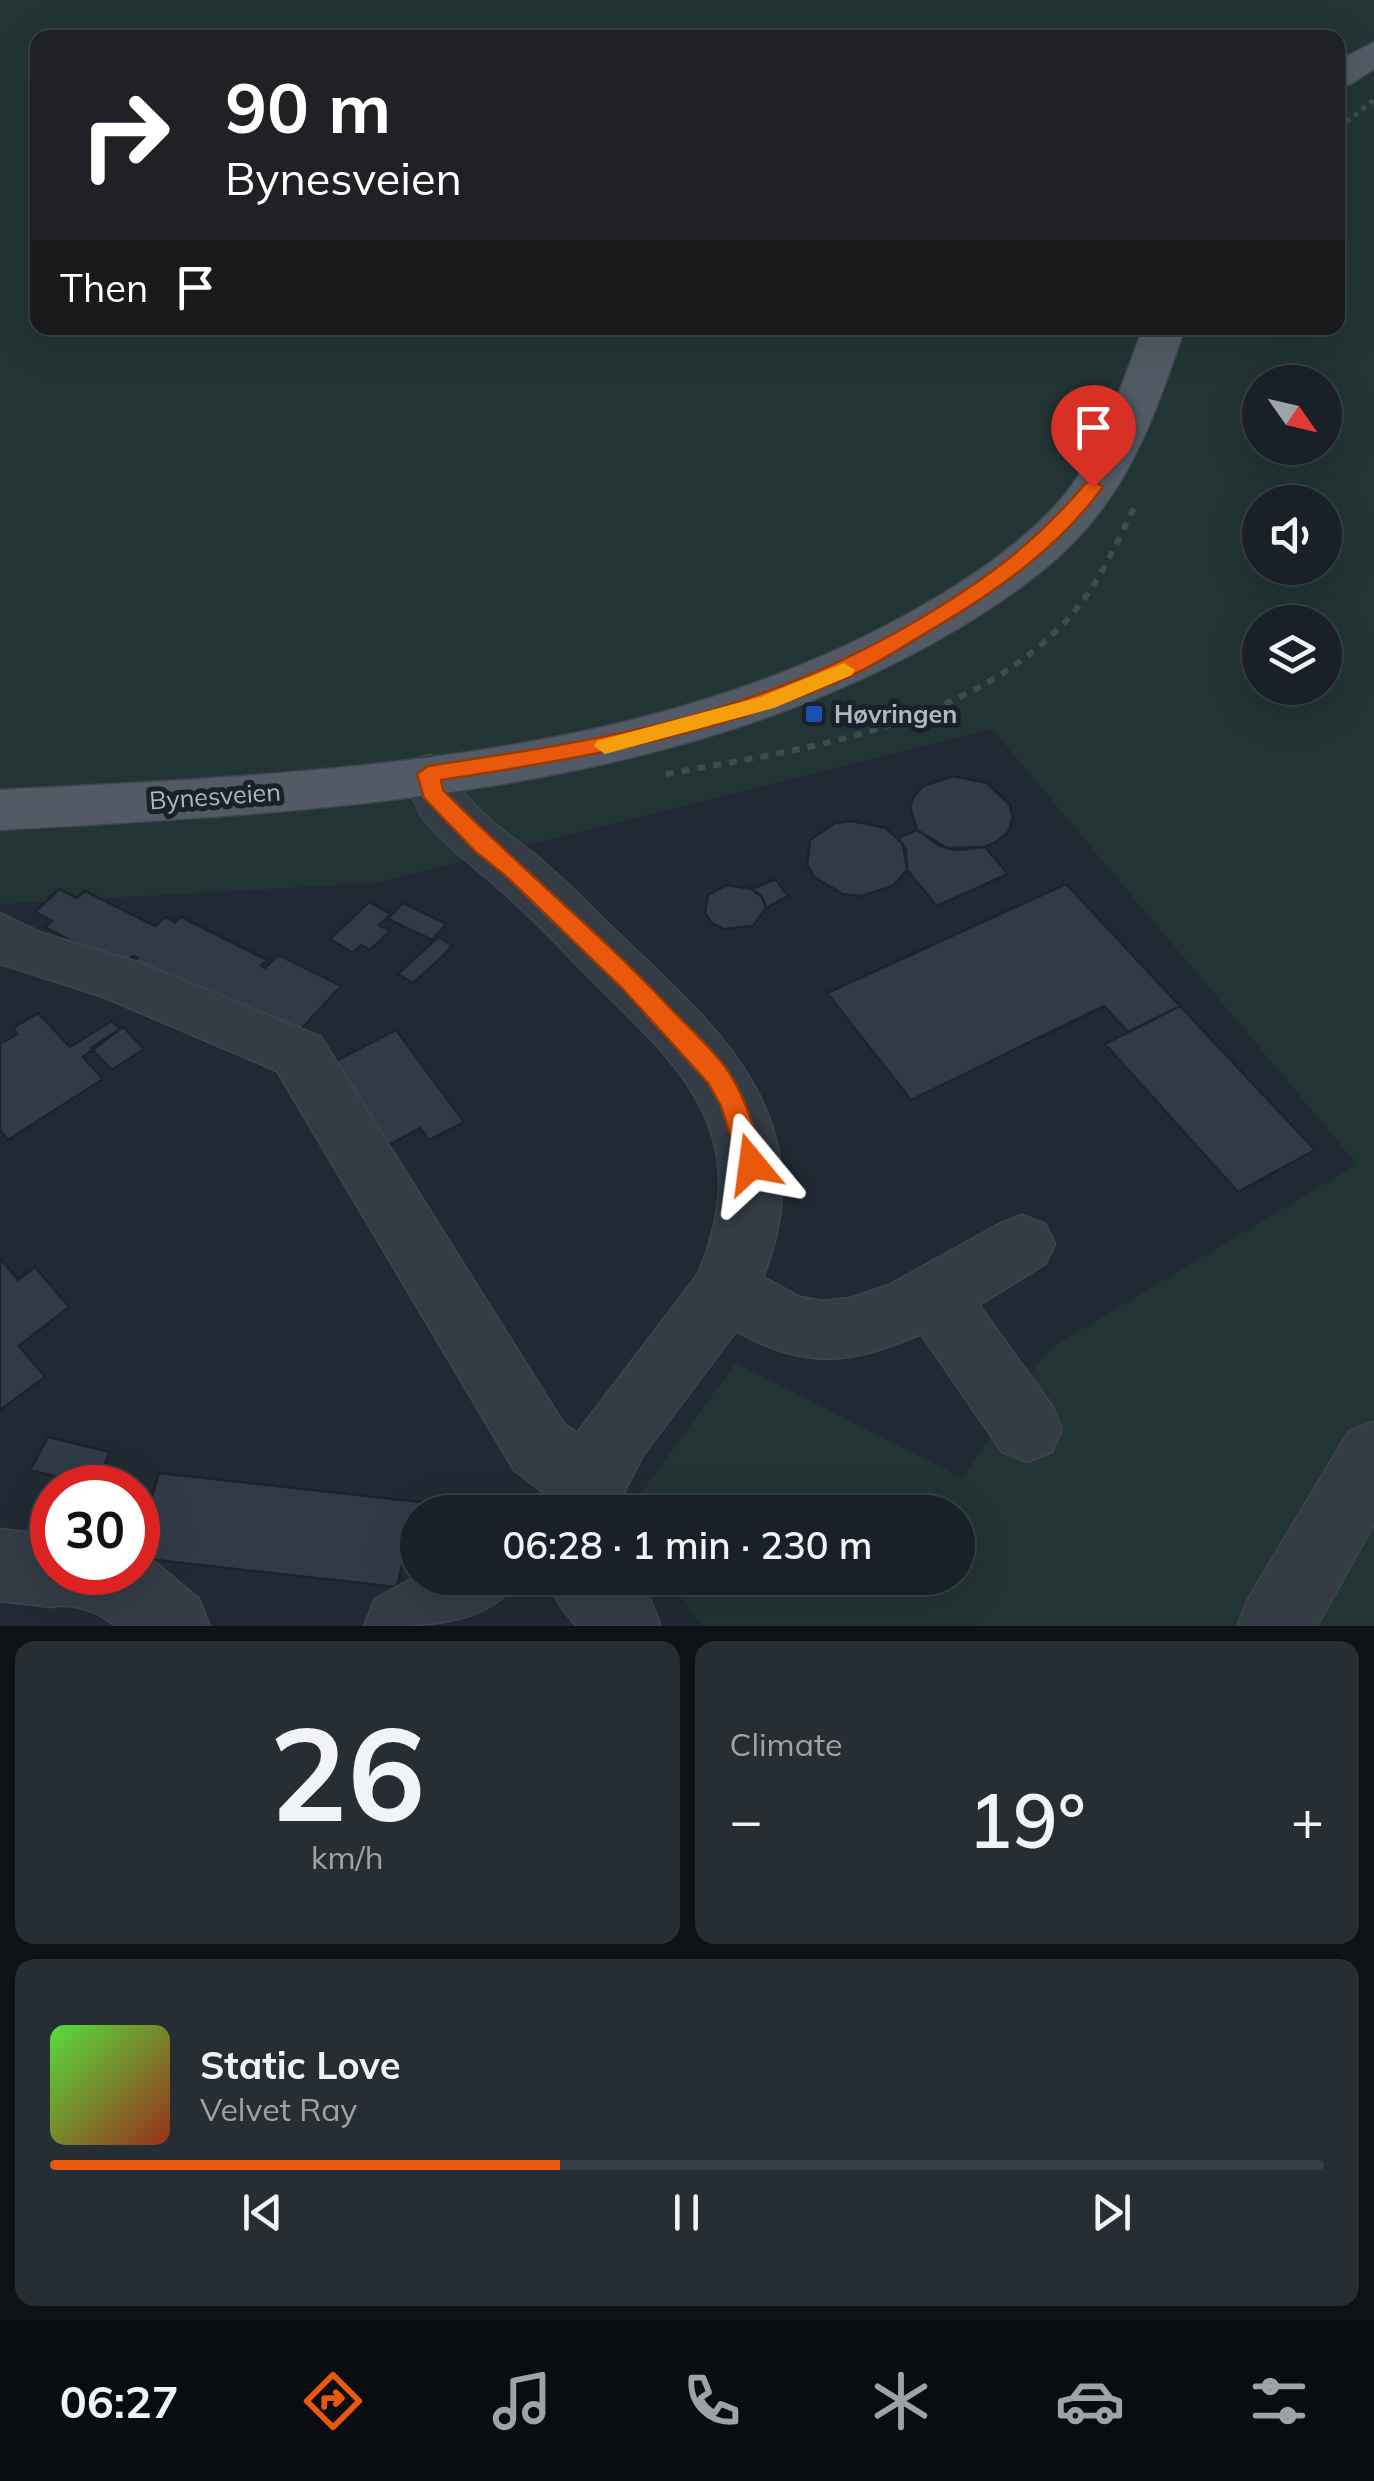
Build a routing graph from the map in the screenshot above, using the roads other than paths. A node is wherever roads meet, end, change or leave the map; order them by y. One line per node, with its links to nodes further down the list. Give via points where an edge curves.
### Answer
1 (1374, 53): 2 (main road)
2 (1345, 72)
3 (1161, 335): 4 (main road, Bynesveien, via 1107,462 1077,510 1010,571 918,632 766,702 686,727 599,748)
4 (428, 774): 5 (main road, Bynesveien); 8 (street, via 432,793 630,980 717,1076 752,1164 748,1228)
5 (0, 810)
6 (0, 935): 12 (street, via 299,1054 539,1447)
7 (1022, 1244): 9 (street)
8 (726, 1291): 9 (street, via 796,1328 827,1332 858,1328); 13 (street, via 641,1401)
9 (933, 1296): 10 (street)
10 (1026, 1429)
11 (1374, 1455): 22 (street)
12 (580, 1495)
13 (583, 1495)
14 (0, 1566): 15 (street)
15 (30, 1569)
16 (136, 1595): 19 (street)
17 (454, 1595): 20 (street)
18 (598, 1595): 21 (street)
19 (172, 1626)
20 (402, 1626)
21 (623, 1626)
22 (1275, 1626)

